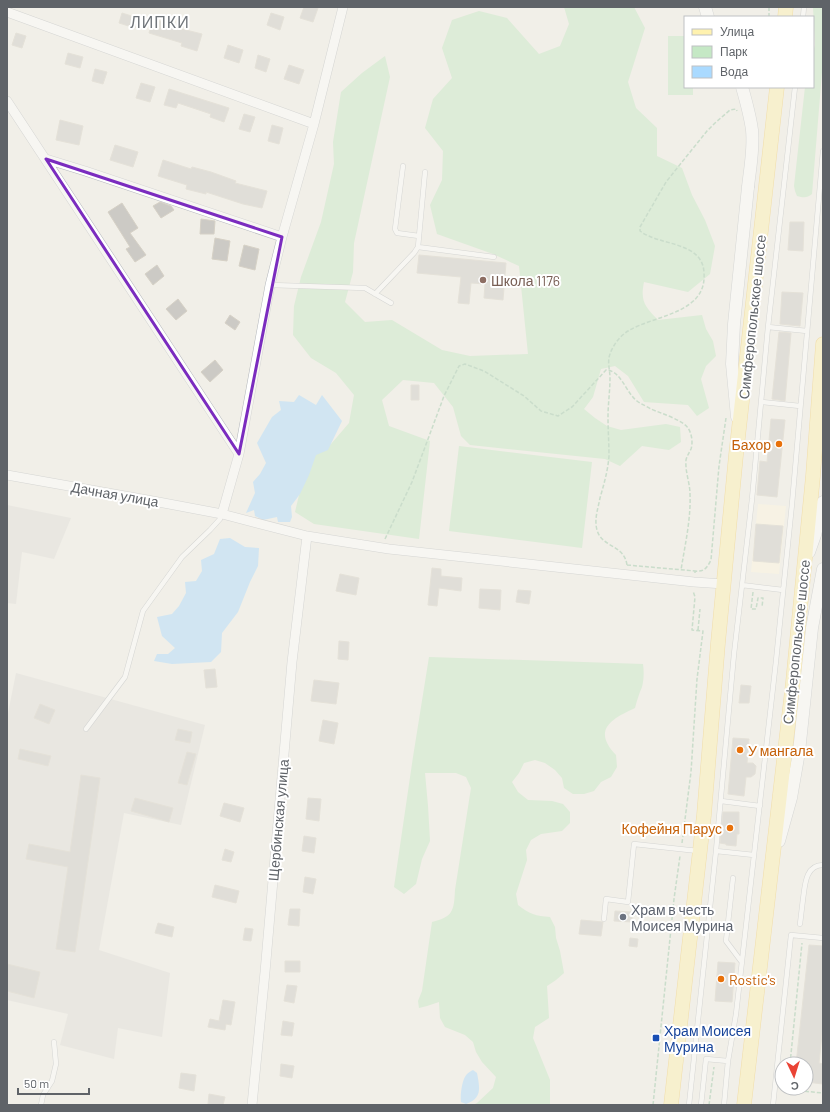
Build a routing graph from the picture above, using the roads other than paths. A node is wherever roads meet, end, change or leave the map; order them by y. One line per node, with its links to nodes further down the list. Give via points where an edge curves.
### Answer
1 (343, 7): 7 (street)
2 (7, 12): 7 (street)
3 (742, 88): 24 (main road, bridge, via 752,131 752,152 732,364)
4 (777, 88): 24 (main road, Симферопольское шоссе)
5 (795, 88): 19 (lane)
6 (7, 101): 9 (street)
7 (314, 124): 13 (street)
8 (823, 151): 20 (lane)
9 (46, 159): 13 (street); 25 (street)
10 (403, 166): 12 (lane, via 395,229 397,233)
11 (425, 172): 12 (lane)
12 (419, 236): 14 (lane)
13 (282, 237): 16 (street)
14 (418, 247): 15 (lane); 17 (lane)
15 (494, 257)
16 (270, 285): 17 (lane, via 365,288); 25 (street)
17 (375, 294): 18 (lane)
18 (391, 303)
19 (768, 327): 20 (lane); 22 (lane)
20 (807, 331): 23 (lane)
21 (823, 344): 31 (main road, Симферопольское шоссе)
22 (761, 402): 23 (lane); 33 (lane)
23 (800, 406): 34 (lane)
24 (739, 430): 32 (main road, Симферопольское шоссе)
25 (239, 454): 28 (street)
26 (7, 475): 28 (street, Дачная улица)
27 (823, 502): 31 (main road)
28 (222, 514): 29 (street, Дачная улица); 37 (lane, via 182,557 143,611 126,677)
29 (307, 536): 32 (street, Дачная улица, via 389,549); 53 (street, Щербинская улица, via 292,662)
30 (823, 569): 36 (main road)
31 (803, 570): 44 (main road, Симферопольское шоссе)
32 (724, 584): 40 (main road, Симферопольское шоссе)
33 (742, 585): 34 (lane); 38 (lane)
34 (783, 590): 39 (lane)
35 (823, 607): 36 (main road)
36 (812, 628): 44 (main road, via 791,798)
37 (86, 729)
38 (721, 801): 39 (lane); 41 (lane)
39 (760, 806): 42 (lane)
40 (699, 851): 46 (lane, via 634,844 628,902 606,899); 54 (main road)
41 (716, 851): 42 (lane); 55 (lane)
42 (754, 855): 49 (lane)
43 (823, 864): 47 (lane, via 813,867 807,877)
44 (771, 874): 58 (main road, Симферопольское шоссе)
45 (733, 878): 49 (lane, via 726,942)
46 (604, 919)
47 (800, 924)
48 (823, 938): 59 (lane, via 791,935)
49 (741, 961): 51 (lane)
50 (54, 1042): 52 (lane, via 56,1064 52,1081 43,1095)
51 (728, 1061): 56 (lane, via 706,1058); 57 (lane)
52 (41, 1105)
53 (252, 1105)
54 (671, 1105)
55 (689, 1105)
56 (701, 1105)
57 (724, 1105)
58 (744, 1105)
59 (773, 1105)

